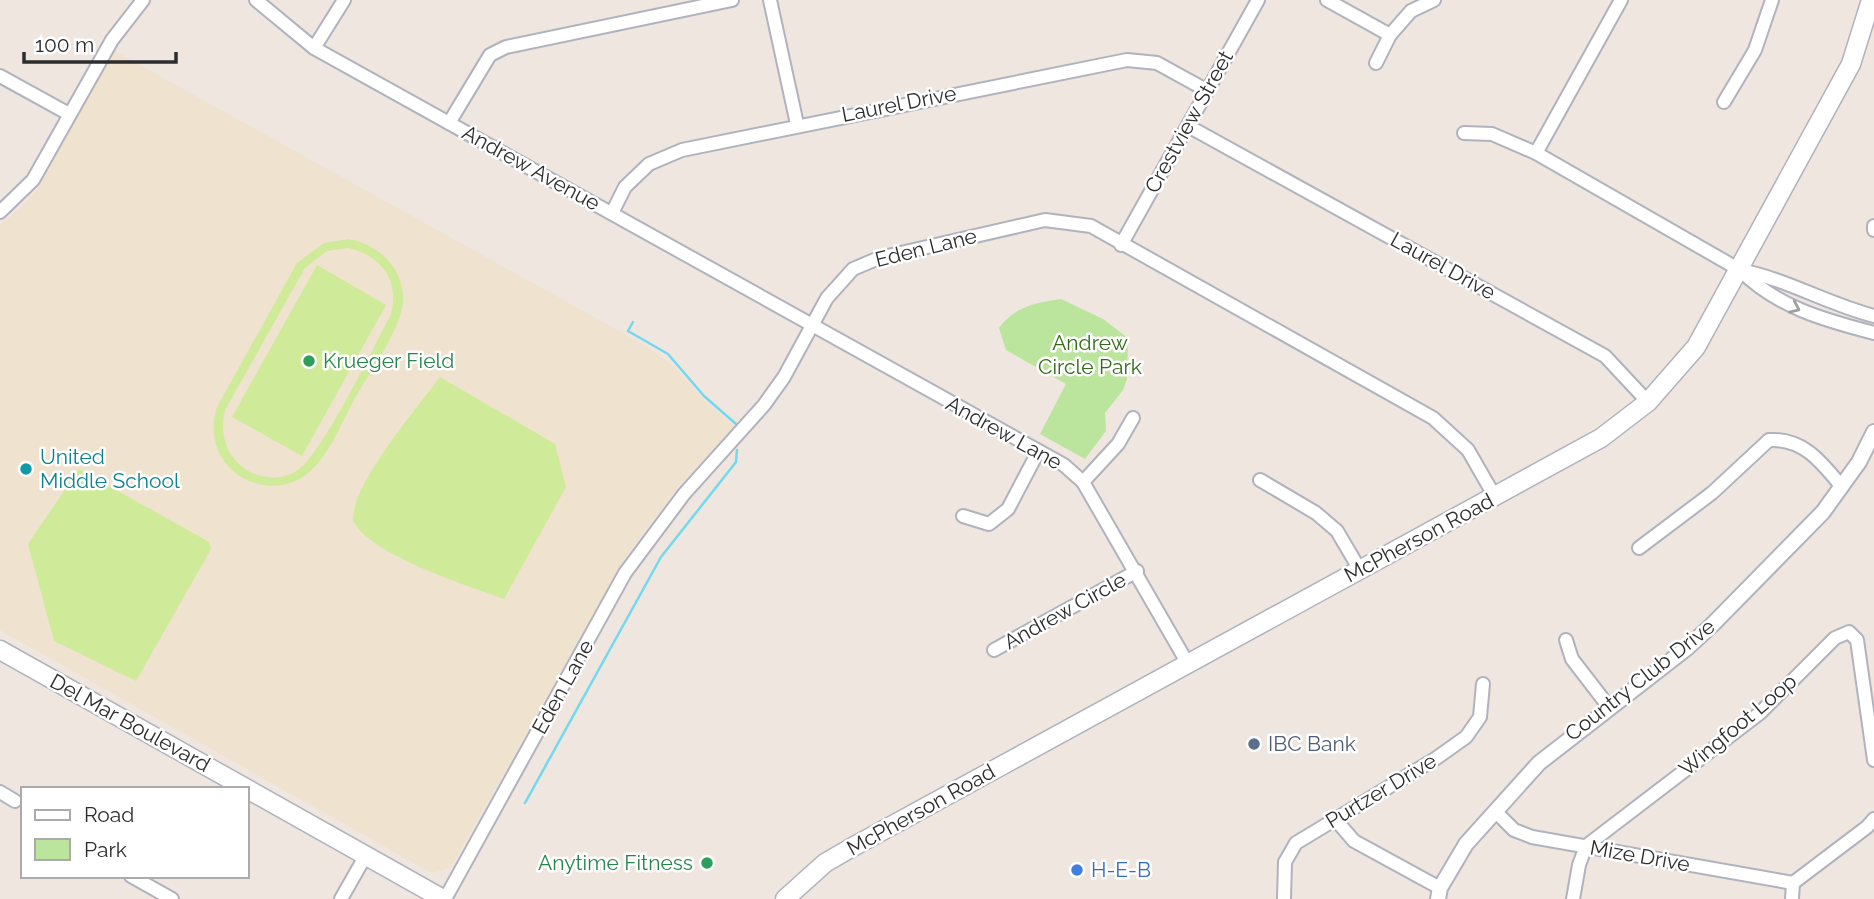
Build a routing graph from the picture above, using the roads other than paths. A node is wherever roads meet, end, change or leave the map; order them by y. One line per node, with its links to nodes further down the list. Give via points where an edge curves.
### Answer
1 (143, 0): 18 (street, via 112,40)
2 (256, 0): 13 (street, Andrew Avenue)
3 (344, 0): 13 (street)
4 (732, 0): 19 (street, via 506,47 489,55)
5 (771, 0): 20 (street)
6 (1258, 0): 16 (street, Crestview Street)
7 (1327, 0): 12 (street)
8 (1434, 0): 12 (street, via 1411,11)
9 (1621, 0): 23 (street)
10 (1772, 0): 17 (street, via 1755,50)
11 (1871, 0): 27 (main road, McPherson Road, via 1851,64)
12 (1390, 36): 14 (street)
13 (314, 48): 19 (street, Andrew Avenue)
14 (1376, 63)
15 (0, 76): 18 (street)
16 (1206, 90): 20 (street, Laurel Drive, via 1157,63 1127,60); 21 (street, Crestview Street)
17 (1724, 102)
18 (69, 114): 24 (street, via 27,189)
19 (449, 123): 25 (street, Andrew Avenue)
20 (797, 124): 25 (street, Laurel Drive, via 682,150 649,164 625,187)
21 (1188, 126): 26 (street, Crestview Street); 31 (street, Laurel Drive, via 1605,356)
22 (1464, 134): 23 (street, via 1492,134)
23 (1536, 153): 27 (street)
24 (0, 212)
25 (612, 213): 29 (street, Andrew Avenue)
26 (1121, 245): 29 (street, Eden Lane, via 1091,226 1045,220 879,258 853,269 827,298); 38 (street, Eden Lane, via 1433,418 1468,450)
27 (1740, 270): 28 (street, via 1768,275 1827,302); 30 (street, one-way to 30, via 1760,290 1787,304); 31 (main road, McPherson Road, via 1696,347)
28 (1874, 316)
29 (813, 325): 34 (street, Andrew Lane); 64 (street, Eden Lane, via 764,405 668,512 625,573)
30 (1874, 333)
31 (1647, 402): 38 (main road, McPherson Road, via 1601,438)
32 (1133, 418): 36 (street, via 1118,444)
33 (1874, 432): 37 (street, Country Club Drive)
34 (1038, 452): 36 (street, Andrew Lane, via 1064,465); 39 (street, via 1008,509 989,524)
35 (1260, 480): 41 (street, via 1337,531)
36 (1083, 482): 42 (street, Andrew Lane)
37 (1842, 487): 40 (street, via 1807,449 1769,440 1712,493); 48 (street, Country Club Drive, via 1799,538 1713,624)
38 (1495, 497): 41 (main road, McPherson Road)
39 (963, 516)
40 (1639, 548)
41 (1360, 570): 46 (main road, McPherson Road)
42 (1137, 571): 45 (street, Andrew Circle); 46 (street, Andrew Lane)
43 (1566, 640): 48 (street, via 1572,659)
44 (0, 650): 50 (main road, Del Mar Boulevard)
45 (994, 650)
46 (1188, 664): 65 (main road, McPherson Road, via 849,849 825,863)
47 (1483, 684): 55 (street, Purtzer Drive, via 1480,717 1466,737)
48 (1609, 707): 54 (street, Country Club Drive, via 1539,763)
49 (1874, 760): 57 (street, Wingfoot Loop, via 1857,639 1849,632 1836,638 1753,719)
50 (245, 787)
51 (248, 789): 58 (main road, Del Mar Boulevard)
52 (0, 792): 53 (street)
53 (15, 800)
54 (1496, 812): 57 (street, Mize Drive, via 1514,830 1532,838); 61 (street, Country Club Drive, via 1466,844)
55 (1335, 819): 61 (street, via 1354,841); 66 (street, Purtzer Drive, via 1290,851 1284,862)
56 (1874, 819): 60 (street)
57 (1586, 846): 60 (street, Mize Drive); 67 (street)
58 (366, 855): 63 (street); 64 (main road, Del Mar Boulevard)
59 (135, 878): 62 (street)
60 (1793, 883): 68 (street)
61 (1439, 893)
62 (172, 899)
63 (341, 899)
64 (444, 899)
65 (785, 899)
66 (1284, 899)
67 (1573, 899)
68 (1791, 899)

